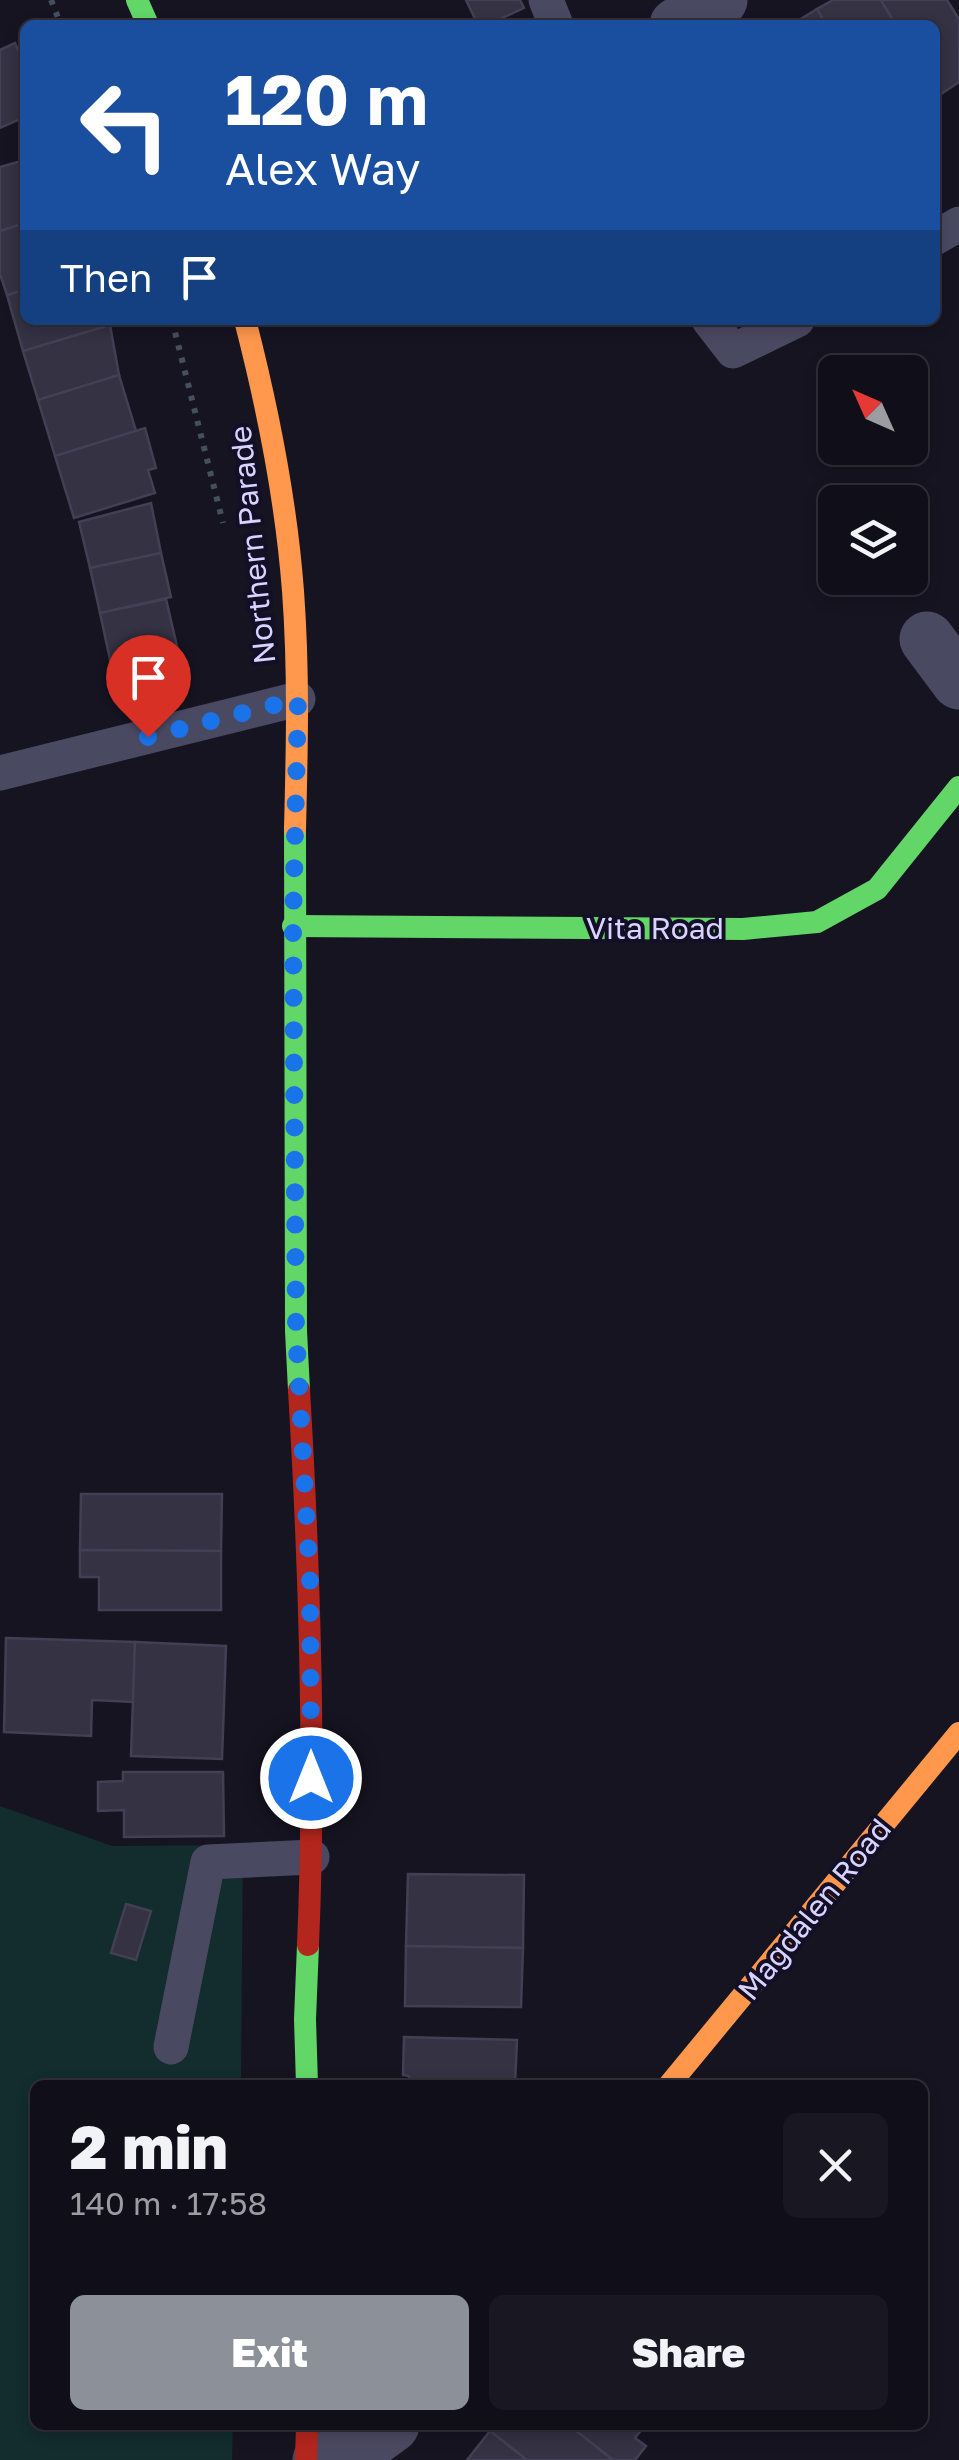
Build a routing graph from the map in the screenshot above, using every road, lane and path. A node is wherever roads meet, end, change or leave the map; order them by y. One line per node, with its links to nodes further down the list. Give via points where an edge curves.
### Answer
1 (720, 0): 2 (street)
2 (686, 20)
3 (246, 325): 8 (main road, Northern Parade, via 283,498)
4 (713, 325): 5 (lane, via 734,351)
5 (787, 325)
6 (928, 639): 7 (street)
7 (959, 682)
8 (298, 699): 9 (lane); 11 (main road, Northern Parade)
9 (0, 773)
10 (959, 787): 11 (main road, Vita Road, via 877,889 817,922 742,928)
11 (293, 926): 13 (main road, Northern Parade, via 296,1331 310,1580)
12 (959, 1732): 16 (main road, Magdalen Road)
13 (312, 1857): 14 (lane, via 208,1862); 15 (main road, Northern Parade)
14 (171, 2047)
15 (307, 2080)
16 (673, 2080)
17 (307, 2430): 19 (main road)
18 (385, 2430): 20 (street, via 355,2452)
19 (306, 2460)
20 (320, 2460)

